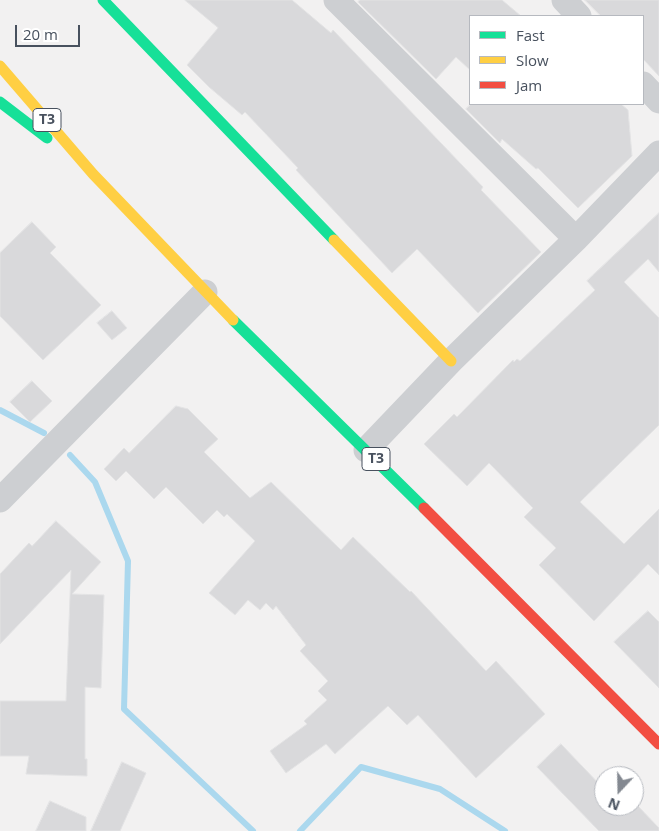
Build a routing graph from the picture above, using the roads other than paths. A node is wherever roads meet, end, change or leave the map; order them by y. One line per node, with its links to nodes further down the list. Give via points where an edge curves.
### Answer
1 (103, 0): 13 (main road)
2 (336, 0): 11 (street)
3 (564, 0): 4 (street)
4 (578, 15)
5 (0, 66): 10 (main road, T3)
6 (644, 85): 7 (street)
7 (659, 101)
8 (0, 102): 10 (main road, T3)
9 (659, 154): 11 (street)
10 (93, 174): 12 (main road, T3)
11 (576, 239): 13 (street)
12 (205, 292): 14 (main road, T3); 15 (street)
13 (451, 361): 14 (street)
14 (366, 450): 16 (main road, T3)
15 (0, 500)
16 (659, 744)

